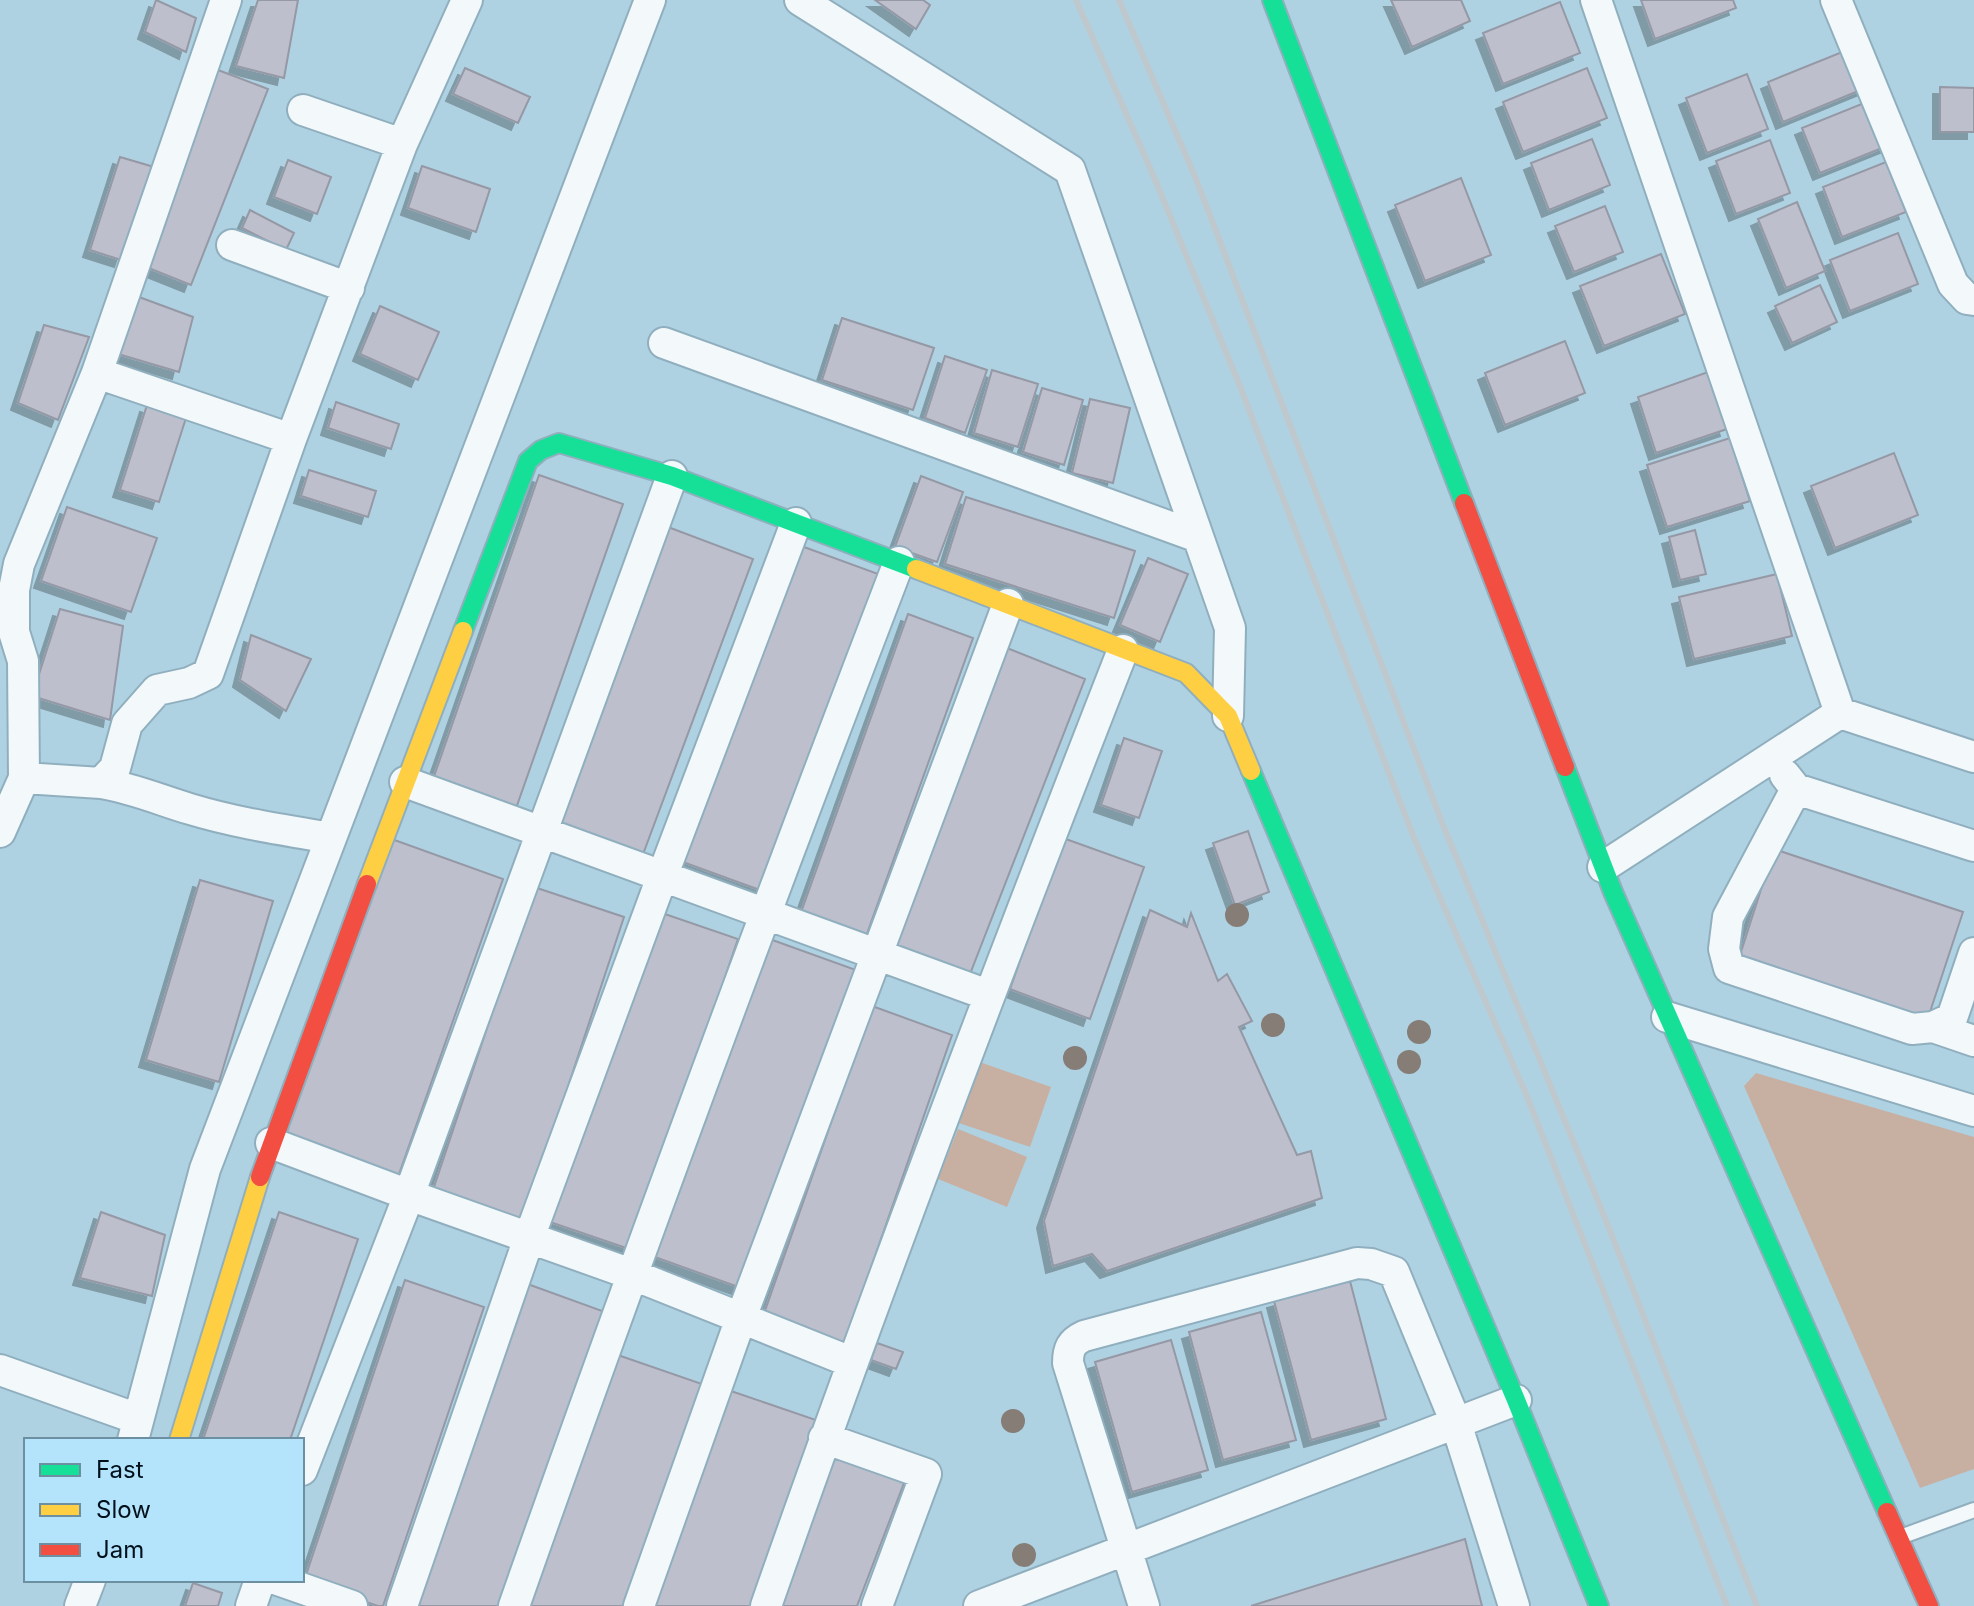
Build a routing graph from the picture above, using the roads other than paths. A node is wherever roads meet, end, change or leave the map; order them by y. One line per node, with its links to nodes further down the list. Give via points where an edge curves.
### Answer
1 (226, 0): 14 (street)
2 (650, 0): 32 (street)
3 (800, 0): 18 (street, via 1070,170)
4 (1272, 0): 34 (street)
5 (1596, 0): 22 (street)
6 (1836, 0): 12 (street, via 1953,284)
7 (463, 1): 9 (street)
8 (303, 110): 9 (street)
9 (402, 144): 11 (street)
10 (232, 245): 11 (street)
11 (349, 288): 15 (street)
12 (1974, 300)
13 (664, 343): 18 (street)
14 (97, 373): 15 (street); 26 (street, via 19,564 14,590 14,632 23,661)
15 (291, 439): 28 (street, via 208,674 157,690 127,724 115,768)
16 (672, 476): 17 (street); 27 (street, via 559,443 528,461); 31 (street)
17 (796, 523): 19 (street); 35 (street)
18 (1198, 537): 23 (street, via 1230,628)
19 (899, 562): 20 (street); 36 (street)
20 (1008, 604): 21 (street); 38 (street)
21 (1123, 650): 23 (street, via 1186,673); 39 (street)
22 (1840, 713): 24 (street); 25 (street)
23 (1228, 716): 51 (street)
24 (1772, 757): 29 (street); 34 (street)
25 (1974, 757)
26 (24, 778): 28 (street); 30 (street)
27 (405, 782): 31 (street); 44 (street)
28 (101, 783): 32 (street, via 239,821)
29 (1796, 789): 33 (street); 41 (street, via 1728,917 1724,949 1729,968 1912,1029)
30 (0, 832)
31 (542, 834): 35 (street); 45 (street)
32 (331, 838): 53 (street, via 205,1169)
33 (1974, 846)
34 (1603, 867): 40 (street)
35 (662, 877): 36 (street); 46 (street)
36 (764, 913): 38 (street); 47 (street)
37 (1974, 953): 41 (street, via 1952,1018)
38 (878, 955): 39 (street); 48 (street)
39 (988, 995): 49 (street)
40 (1667, 1017): 43 (street); 58 (street)
41 (1933, 1027): 42 (street)
42 (1974, 1041)
43 (1974, 1111)
44 (271, 1143): 45 (street); 54 (street)
45 (409, 1195): 46 (street); 56 (street)
46 (529, 1238): 47 (street); 66 (street)
47 (631, 1274): 48 (street); 67 (street)
48 (741, 1318): 49 (street); 68 (street)
49 (851, 1362): 55 (street)
50 (0, 1370): 53 (street)
51 (1516, 1400): 52 (street); 74 (street)
52 (1456, 1423): 59 (street); 59 (street, via 1394,1272 1371,1264 1324,1271 1084,1336 1068,1350 1068,1363); 73 (street)
53 (136, 1430)
54 (180, 1438)
55 (824, 1438): 69 (street); 70 (street, via 926,1474)
56 (304, 1465)
57 (1974, 1510): 58 (lane)
58 (1899, 1537): 75 (street)
59 (1126, 1549): 71 (street); 72 (street)
60 (89, 1582): 63 (street)
61 (259, 1582): 64 (street)
62 (284, 1582): 65 (street)
63 (80, 1606)
64 (251, 1606)
65 (352, 1606)
66 (402, 1606)
67 (514, 1606)
68 (639, 1606)
69 (766, 1606)
70 (877, 1606)
71 (979, 1606)
72 (1144, 1606)
73 (1514, 1606)
74 (1599, 1606)
75 (1929, 1606)

